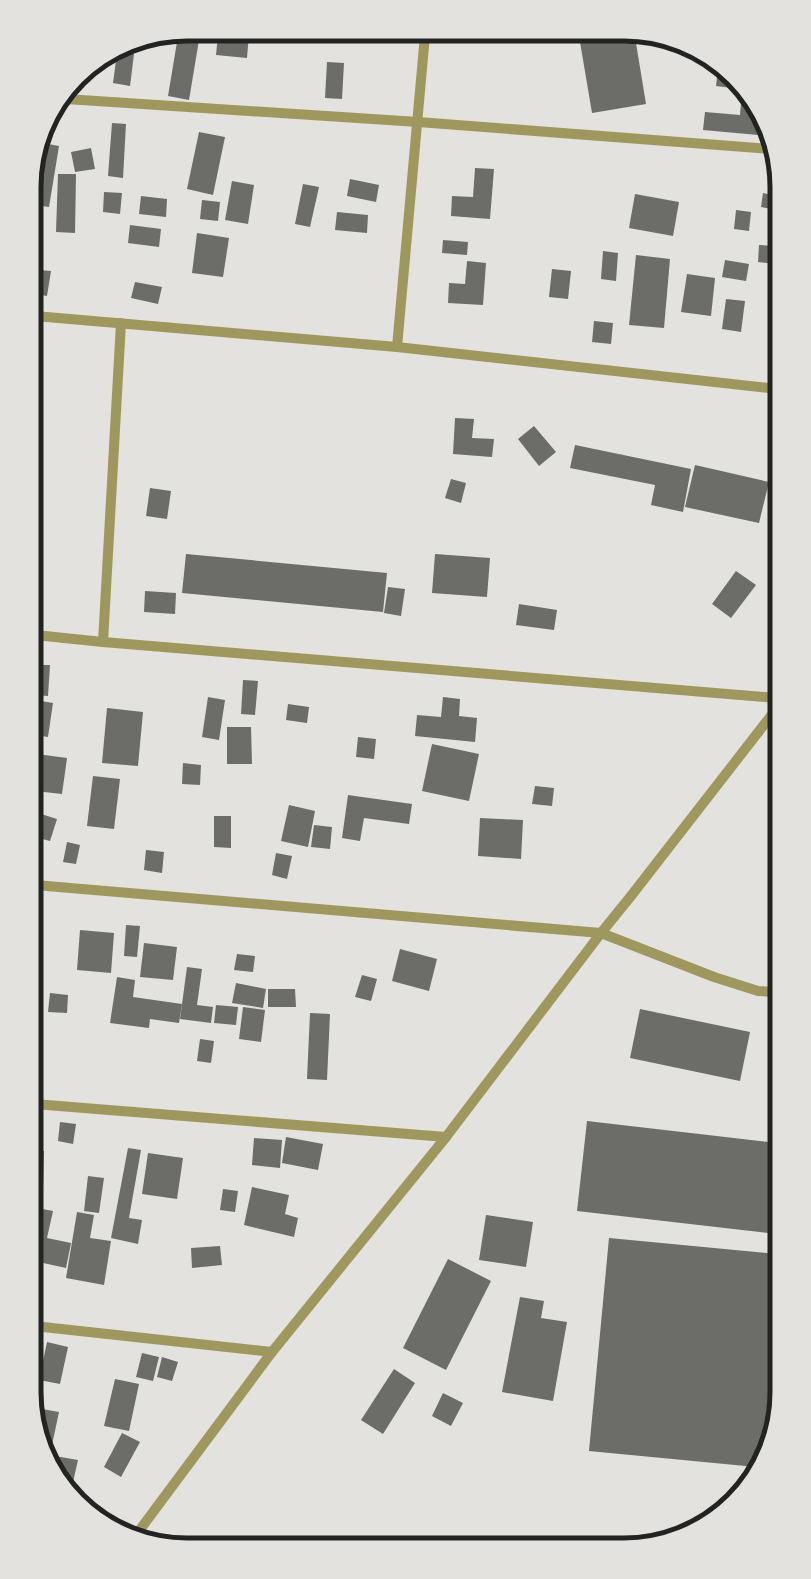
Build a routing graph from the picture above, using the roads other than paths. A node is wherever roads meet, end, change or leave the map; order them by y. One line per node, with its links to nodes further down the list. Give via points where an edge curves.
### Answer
1 (426, 41): 3 (street)
2 (70, 99): 3 (street)
3 (418, 122): 4 (street); 7 (street)
4 (765, 149)
5 (41, 316): 6 (street)
6 (121, 323): 7 (street); 10 (street)
7 (396, 347): 8 (street)
8 (770, 388)
9 (41, 636): 10 (street)
10 (103, 642): 11 (street)
11 (770, 697)
12 (770, 717): 14 (street)
13 (41, 886): 14 (street)
14 (601, 933): 15 (street, via 714,977); 17 (street)
15 (770, 991)
16 (41, 1105): 17 (street)
17 (446, 1136): 19 (street)
18 (41, 1327): 19 (street)
19 (272, 1352): 20 (street)
20 (140, 1530)

